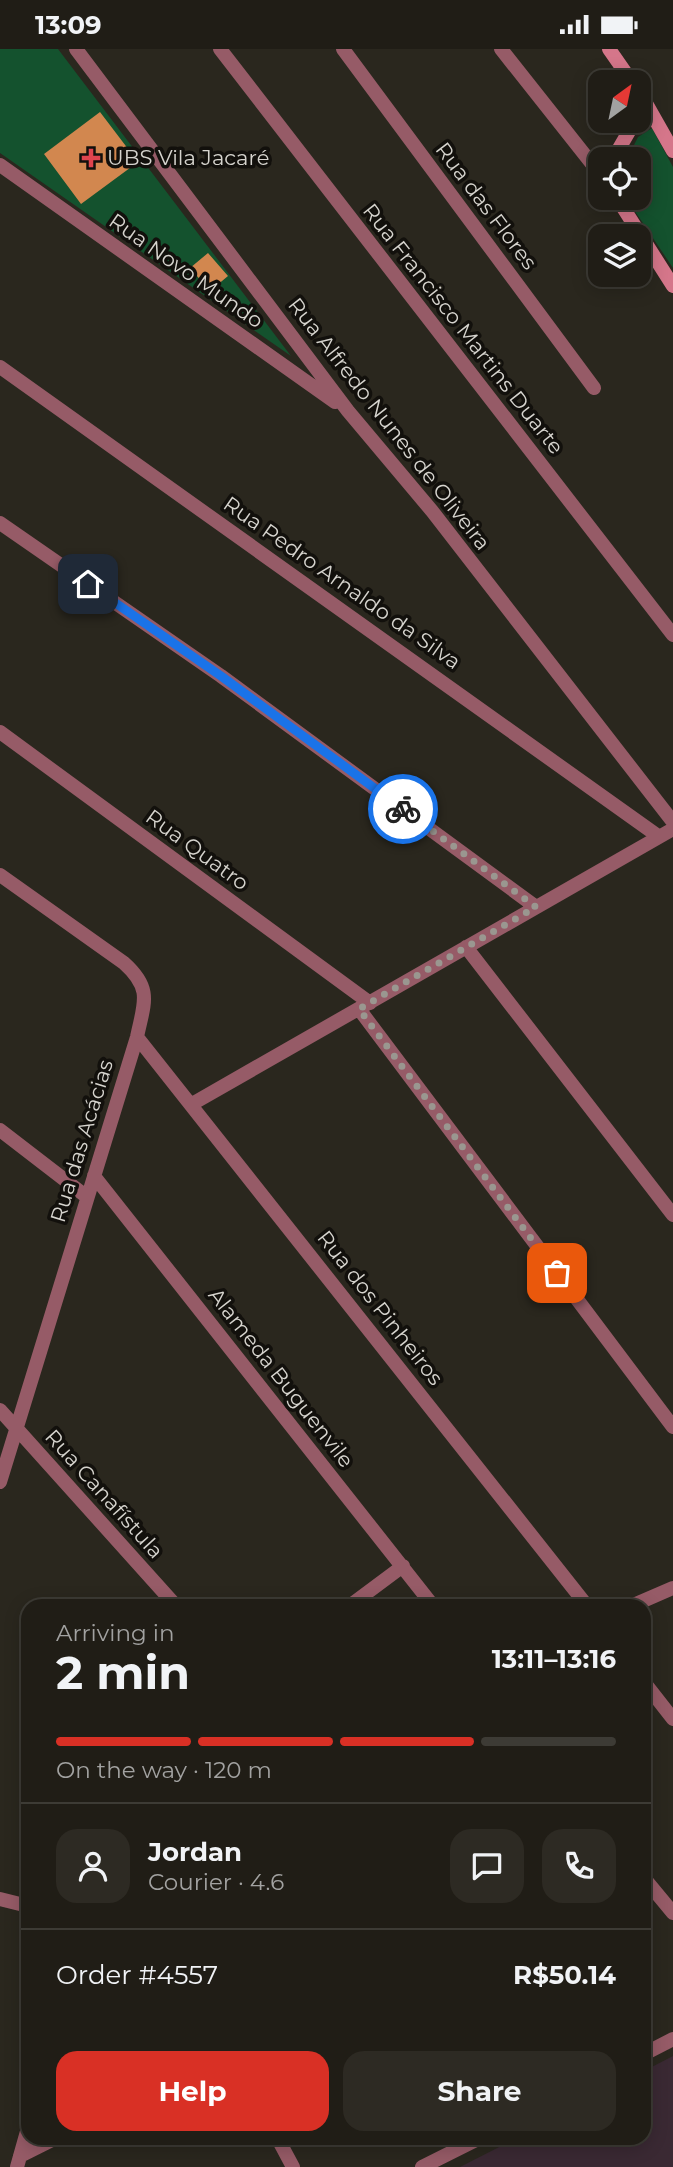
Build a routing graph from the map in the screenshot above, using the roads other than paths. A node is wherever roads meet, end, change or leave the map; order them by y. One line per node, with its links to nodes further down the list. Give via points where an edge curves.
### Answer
1 (76, 49): 15 (street, Rua Alfredo Nunes de Oliveira)
2 (220, 49): 17 (street, Rua Francisco Martins Duarte)
3 (343, 49): 14 (street, Rua das Flores)
4 (501, 49): 9 (street)
5 (609, 49): 6 (main road)
6 (624, 70)
7 (651, 111): 8 (main road)
8 (673, 151)
9 (588, 159)
10 (0, 165): 15 (street, Rua Novo Mundo)
11 (625, 210): 12 (main road)
12 (673, 286)
13 (0, 367): 21 (street, Rua Pedro Arnaldo da Silva)
14 (594, 388)
15 (348, 411): 19 (street, Rua Alfredo Nunes de Oliveira, via 432,511)
16 (0, 523): 23 (street, via 221,676)
17 (673, 635)
18 (0, 732): 25 (street, Rua Quatro)
19 (673, 822)
20 (673, 829): 21 (street)
21 (658, 836): 23 (street)
22 (0, 875): 26 (street, Rua das Acácias, via 139,978 145,996)
23 (536, 907): 24 (street)
24 (467, 947): 25 (street); 31 (street)
25 (364, 1006): 27 (street); 34 (street, Rua Quatro)
26 (137, 1037): 27 (street, Rua dos Pinheiros); 29 (street, Rua das Acácias)
27 (192, 1104): 41 (street, Rua dos Pinheiros)
28 (0, 1130): 30 (street)
29 (94, 1175): 30 (street, Rua das Acácias); 36 (street, Alameda Buguenvile)
30 (86, 1197): 33 (street, Rua das Acácias)
31 (673, 1215)
32 (0, 1410): 33 (street, Rua Canafístula)
33 (16, 1427): 35 (street, Rua das Acácias); 38 (street, Rua Canafístula)
34 (673, 1427)
35 (0, 1482)
36 (403, 1566): 39 (street); 40 (street, Alameda Buguenvile)
37 (673, 1588): 42 (street)
38 (169, 1599)
39 (359, 1599)
40 (428, 1599)
41 (582, 1599)
42 (648, 1599)
43 (651, 1691): 44 (street)
44 (673, 1719)
45 (651, 1886): 48 (street)
46 (0, 1899): 47 (street)
47 (21, 1904)
48 (673, 1913)
49 (673, 2039): 50 (street)
50 (651, 2050)
51 (44, 2145): 54 (street)
52 (281, 2145): 55 (street)
53 (466, 2145): 56 (street)
54 (19, 2161)
55 (293, 2167)
56 (422, 2167)

